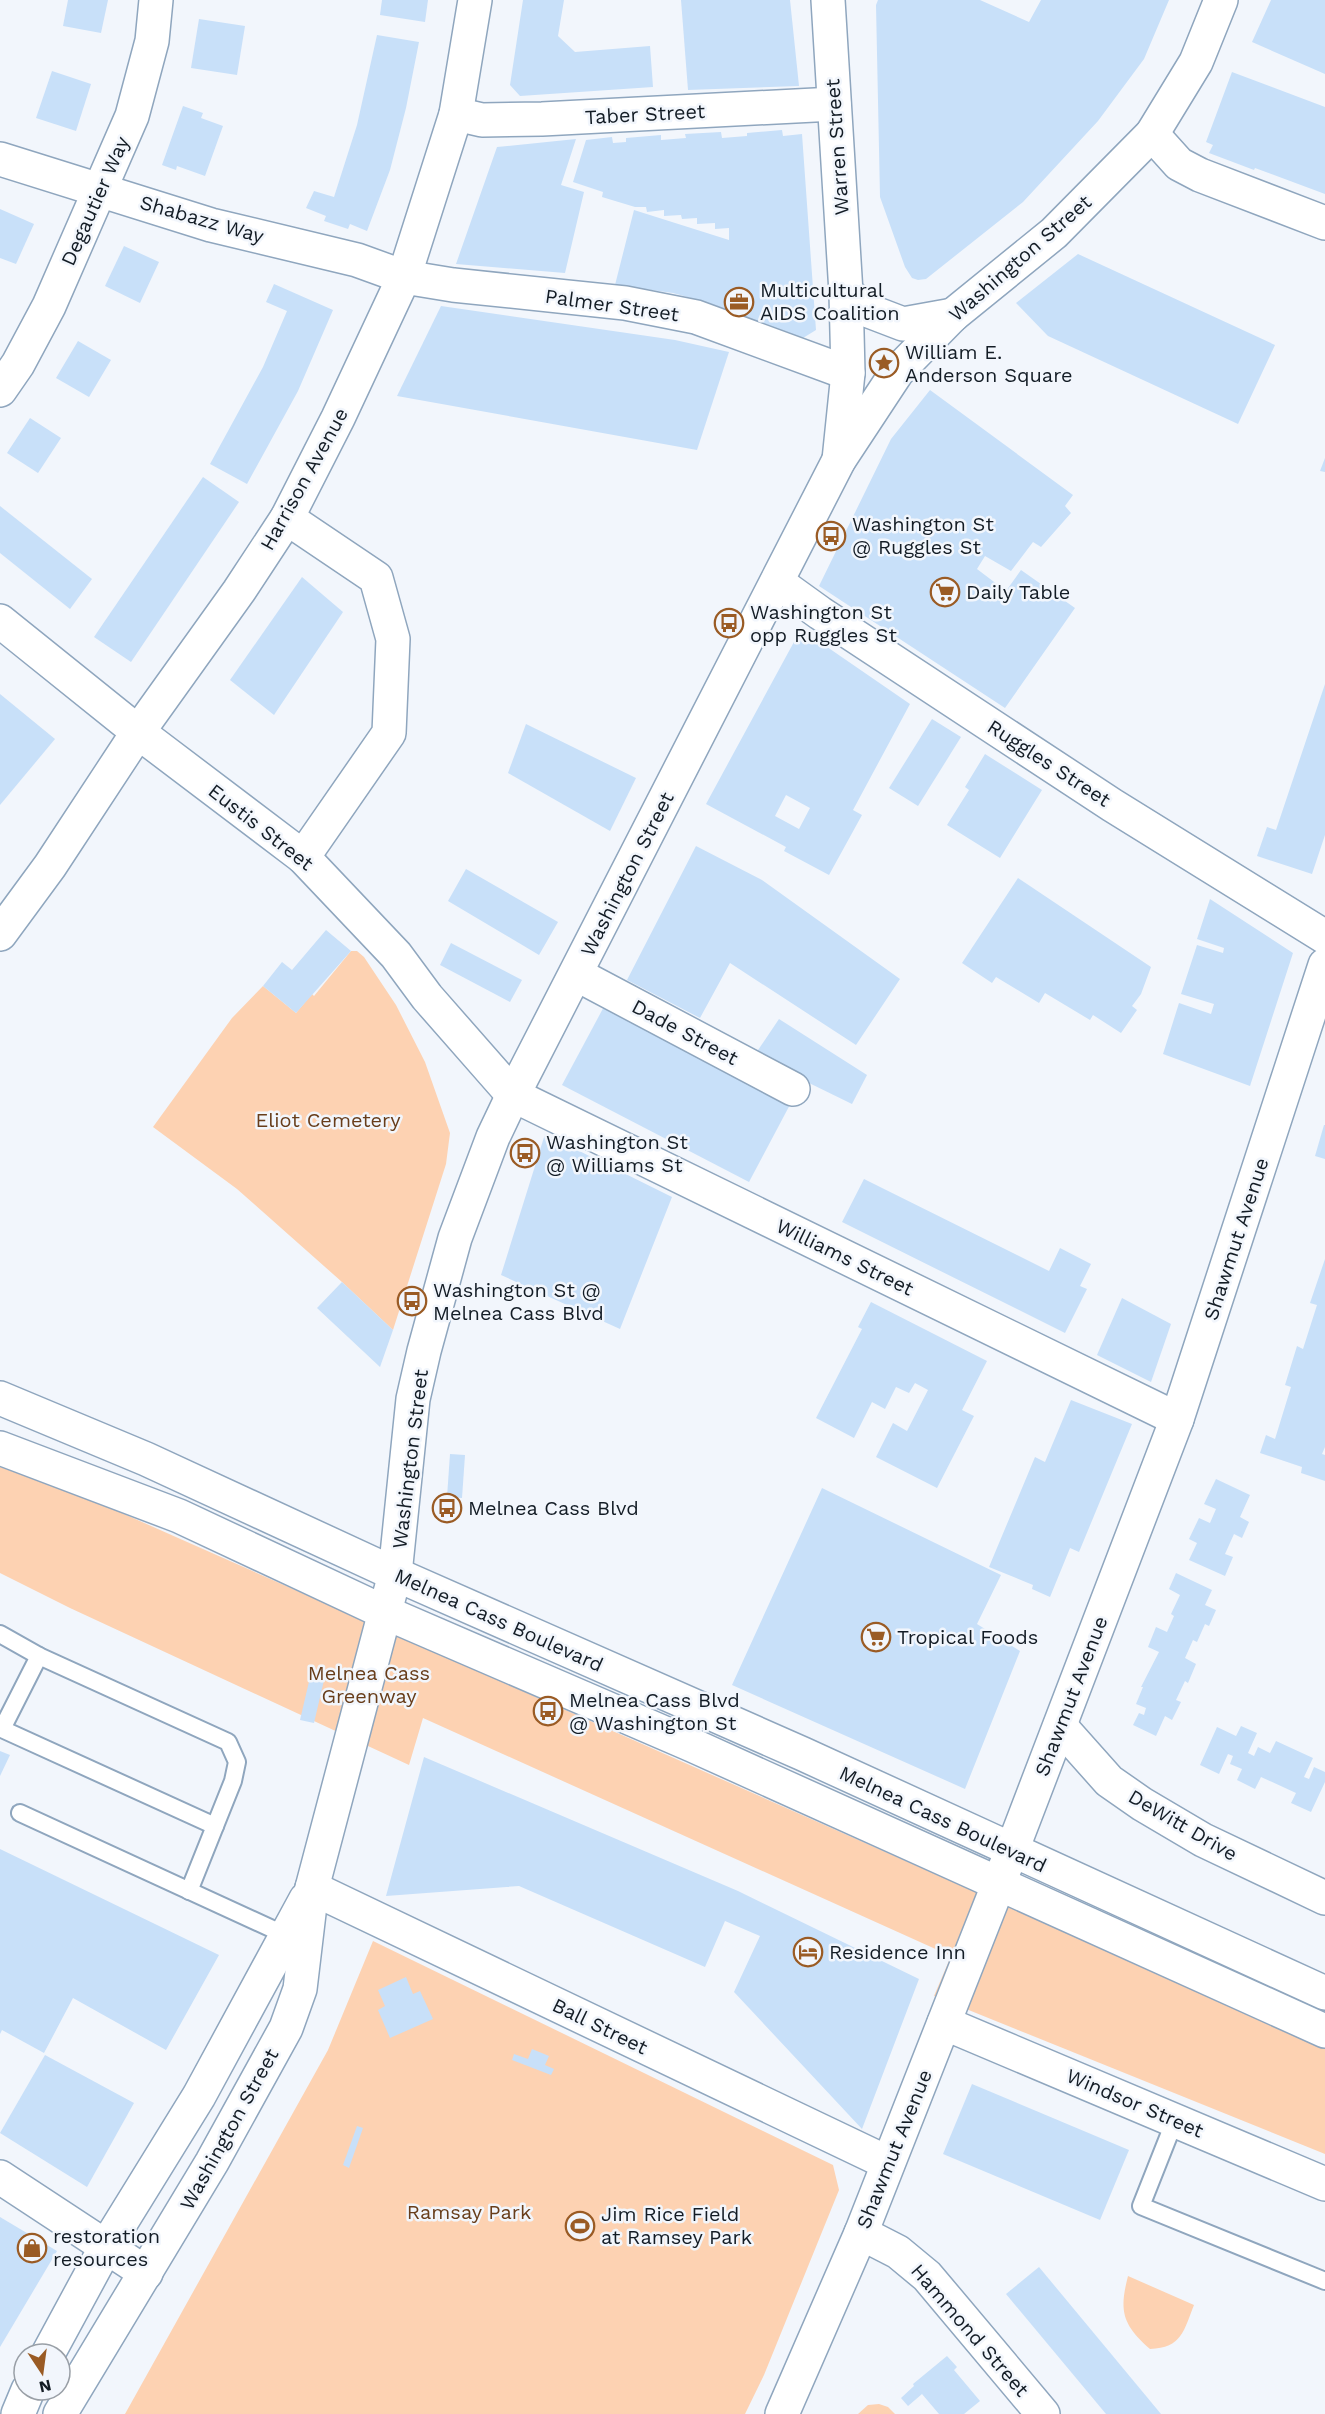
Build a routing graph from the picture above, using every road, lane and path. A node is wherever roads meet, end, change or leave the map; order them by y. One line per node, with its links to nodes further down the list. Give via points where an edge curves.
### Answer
1 (156, 0): 9 (main road, Degautier Way, via 152,41 132,116)
2 (475, 0): 6 (main road, Harrison Avenue)
3 (828, 0): 5 (main road, Warren Street)
4 (1221, 0): 7 (main road, Washington Street, via 1196,62)
5 (834, 104): 6 (main road, Taber Street, via 542,119 482,120); 12 (main road, Warren Street)
6 (456, 114): 11 (main road, Harrison Avenue)
7 (1152, 134): 10 (main road, via 1179,164 1200,175); 13 (main road, Washington Street, via 1054,233)
8 (0, 159): 9 (main road, Shabazz Way)
9 (100, 189): 11 (main road, Shabazz Way, via 211,225 357,260); 15 (main road, Degautier Way, via 49,306)
10 (1325, 223)
11 (404, 277): 14 (main road, Palmer Street, via 625,303 696,316); 17 (main road, Harrison Avenue)
12 (846, 293): 13 (main road, via 869,311 903,324); 14 (main road, Warren Street)
13 (953, 315): 16 (main road, Washington Street, via 897,372)
14 (848, 373): 16 (main road, Warren Street)
15 (0, 390)
16 (839, 460): 18 (main road, Washington Street)
17 (287, 518): 20 (main road, Harrison Avenue); 21 (main road, via 376,578 393,639 389,733)
18 (777, 582): 23 (main road, Ruggles Street, via 1112,805); 25 (main road, Washington Street)
19 (0, 621): 20 (main road, Eustis Street)
20 (138, 732): 21 (main road, Eustis Street); 22 (main road, Harrison Avenue)
21 (303, 857): 27 (main road, Eustis Street, via 396,955 427,997)
22 (0, 934)
23 (1325, 937)
24 (1325, 965): 29 (main road, Shawmut Avenue)
25 (576, 974): 26 (main road, Dade Street); 27 (main road, Washington Street)
26 (793, 1089)
27 (513, 1095): 29 (main road, Williams Street); 31 (main road, Washington Street, via 455,1238 424,1351 413,1399)
28 (0, 1398): 31 (main road, Melnea Cass Boulevard, via 167,1468)
29 (1177, 1419): 36 (main road, Shawmut Avenue)
30 (0, 1448): 32 (main road, Melnea Cass Boulevard, via 178,1516)
31 (395, 1575): 32 (main road, Washington Street); 35 (main road, Melnea Cass Boulevard)
32 (384, 1612): 37 (main road, Melnea Cass Boulevard); 42 (main road, Washington Street)
33 (0, 1635): 34 (lane)
34 (39, 1656): 39 (lane, via 228,1742 237,1762); 39 (lane, via 2,1729)
35 (684, 1702): 37 (lane); 40 (main road, Melnea Cass Boulevard)
36 (1060, 1726): 40 (main road, Shawmut Avenue); 44 (main road, DeWitt Drive, via 1109,1781 1142,1804 1203,1840)
37 (668, 1734): 41 (main road, Melnea Cass Boulevard)
38 (20, 1813): 43 (lane)
39 (215, 1826): 43 (lane)
40 (1012, 1850): 41 (main road, Shawmut Avenue); 46 (main road, Melnea Cass Boulevard)
41 (999, 1884): 47 (main road, Shawmut Avenue); 48 (main road, Melnea Cass Boulevard)
42 (312, 1888): 45 (main road, Washington Street); 50 (main road, Ball Street)
43 (189, 1891): 45 (lane)
44 (1325, 1898)
45 (296, 1939): 54 (main road, Washington Street); 55 (main road, Washington Street, via 300,1989 286,2028)
46 (1325, 1993)
47 (944, 2023): 49 (main road, Windsor Street); 50 (main road, Shawmut Avenue)
48 (1325, 2031)
49 (1175, 2120): 52 (main road, Windsor Street); 56 (lane, via 1141,2206)
50 (888, 2163): 53 (main road, Shawmut Avenue)
51 (0, 2177): 54 (main road)
52 (1325, 2184)
53 (861, 2233): 59 (main road, Shawmut Avenue); 60 (main road, Hammond Street, via 898,2252 927,2276)
54 (107, 2245): 55 (main road); 57 (main road, Washington Street)
55 (146, 2273): 58 (main road, Washington Street)
56 (1325, 2281)
57 (54, 2342)
58 (60, 2414)
59 (782, 2414)
60 (1043, 2414)

